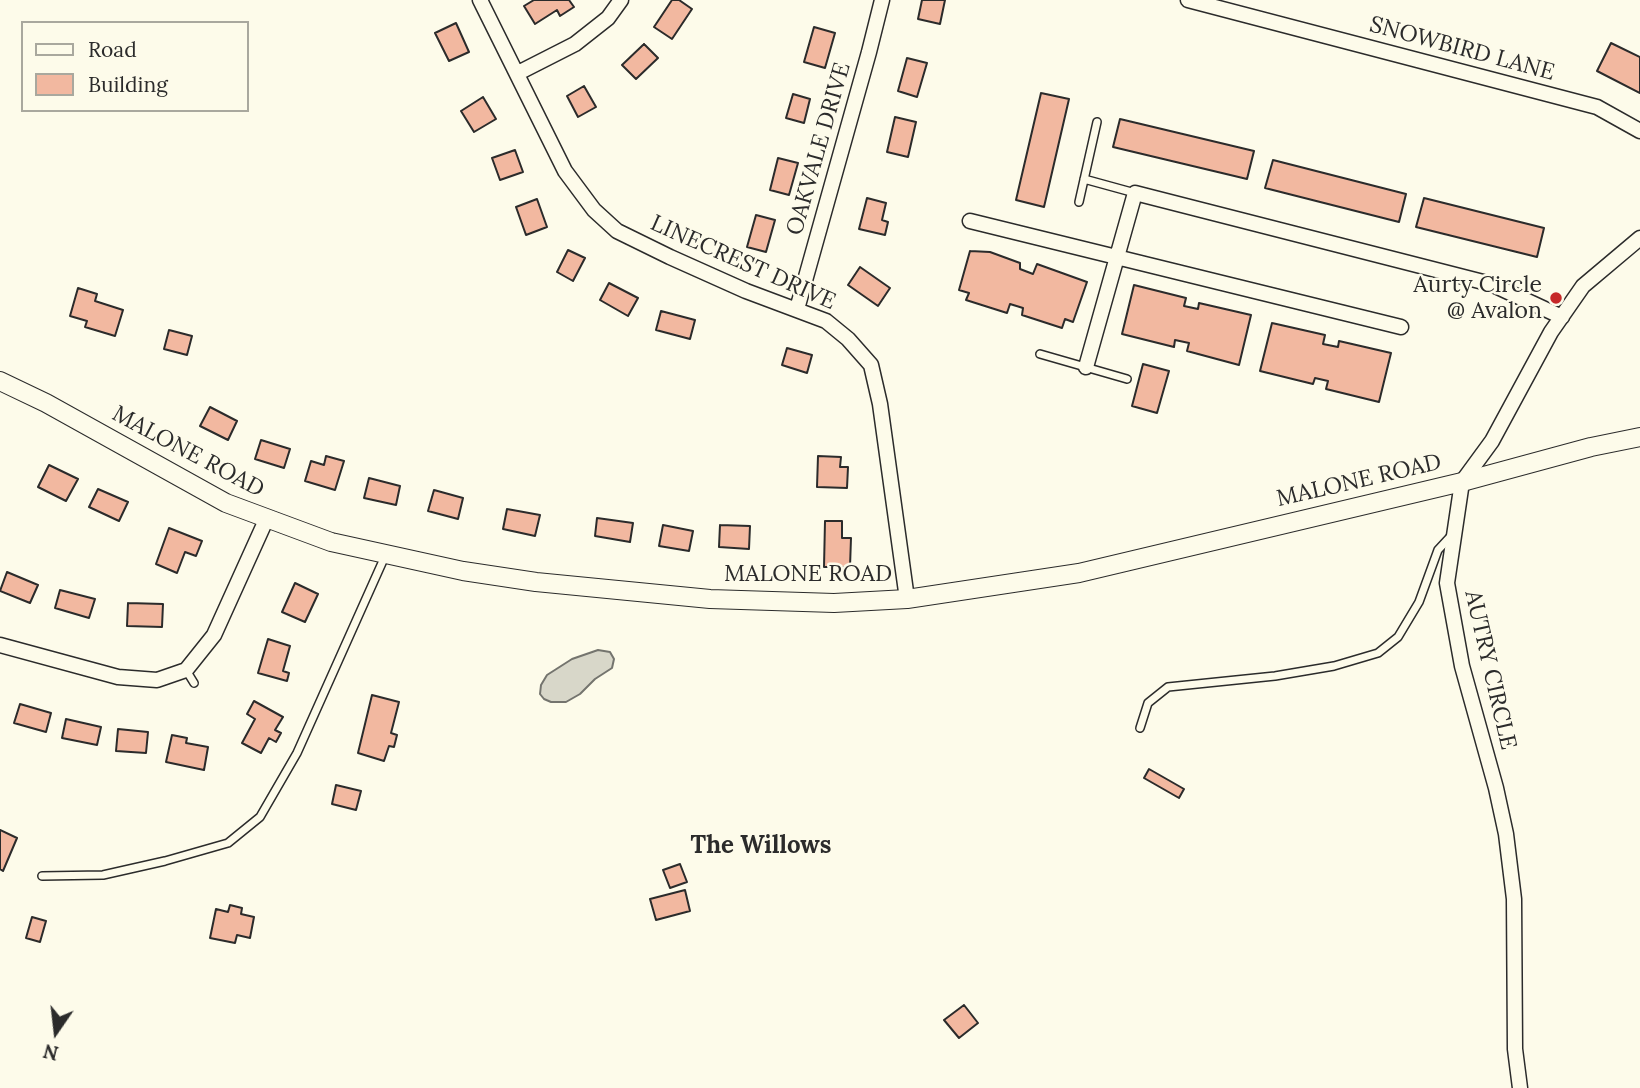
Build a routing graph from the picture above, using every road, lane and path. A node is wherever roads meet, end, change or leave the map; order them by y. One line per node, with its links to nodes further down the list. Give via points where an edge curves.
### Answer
1 (480, 0): 5 (street, LINECREST DRIVE)
2 (621, 0): 5 (street, via 608,18 575,44)
3 (882, 0): 14 (street, OAKVALE DRIVE)
4 (1188, 0): 7 (street, SNOWBIRD LANE, via 1597,107)
5 (518, 73): 14 (street, LINECREST DRIVE, via 565,171 594,210 617,231 746,291)
6 (1097, 122): 8 (lane)
7 (1640, 131)
8 (1084, 180): 9 (lane); 10 (lane)
9 (1135, 192): 13 (street); 15 (street, via 1491,284)
10 (1079, 202)
11 (970, 221): 13 (street)
12 (1640, 238): 15 (street, AUTRY CIRCLE, via 1583,286)
13 (1116, 257): 16 (street); 18 (street)
14 (797, 309): 26 (street, LINECREST DRIVE, via 826,321 871,365)
15 (1562, 317): 22 (street, AUTRY CIRCLE, via 1492,441)
16 (1401, 327)
17 (1040, 354): 18 (lane)
18 (1086, 367): 19 (lane)
19 (1127, 379)
20 (0, 380): 23 (street, MALONE ROAD)
21 (1640, 437): 22 (street, MALONE ROAD)
22 (1462, 482): 24 (street, AUTRY CIRCLE); 26 (street, MALONE ROAD, via 1079,573)
23 (265, 520): 25 (street, MALONE ROAD); 27 (street, via 214,635 190,676 157,680 118,677)
24 (1456, 530): 28 (lane, via 1438,550 1419,602 1398,637 1378,653 1275,676 1168,687 1148,703); 30 (street, AUTRY CIRCLE, via 1447,583 1453,623 1496,788 1514,899 1515,1049)
25 (386, 554): 26 (street, MALONE ROAD, via 536,582 710,599 834,603); 29 (lane, via 297,753 260,817 228,843 165,861 103,875)
26 (907, 598)
27 (0, 645)
28 (1140, 728)
29 (42, 876)
30 (1520, 1088)

